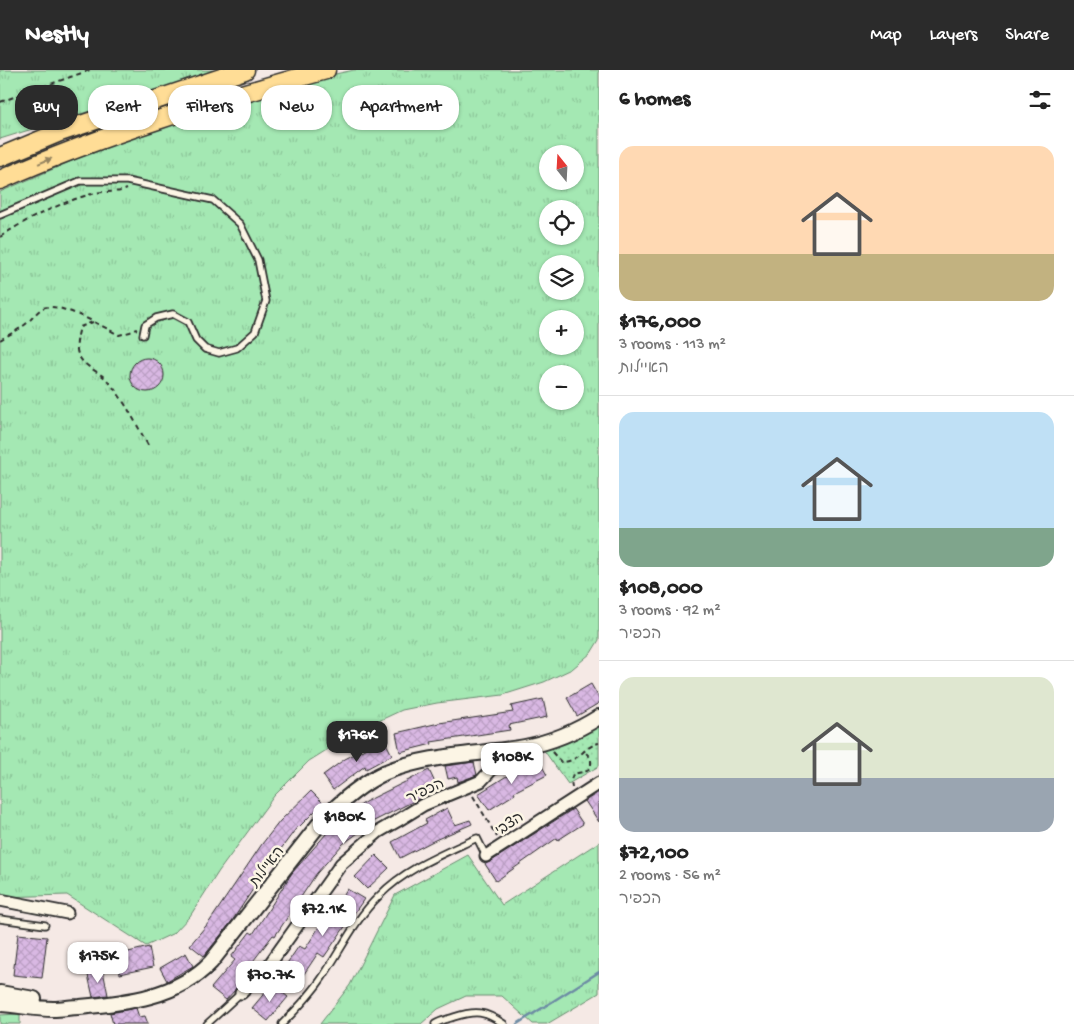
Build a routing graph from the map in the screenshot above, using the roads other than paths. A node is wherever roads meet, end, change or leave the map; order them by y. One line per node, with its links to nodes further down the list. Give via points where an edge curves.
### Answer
1 (245, 70): 3 (highway, via 60,132)
2 (326, 70): 4 (highway, one-way to 2, via 148,122)
3 (0, 157)
4 (0, 180)
5 (0, 215): 6 (lane, via 80,181 127,181 213,200 240,224 258,260 266,301 255,332 237,348 219,353 205,349 196,340 188,322 173,314 145,324)
6 (143, 335)
7 (599, 717): 8 (street, האיילות, via 545,742)
8 (501, 750): 16 (street, הכפיר, via 488,776 481,781 423,806 378,832 341,864 267,968); 18 (street, האיילות, via 409,765 386,772 362,785 320,823 200,974 146,998)
9 (599, 783): 10 (street, הצבי)
10 (486, 856): 20 (lane, via 477,838 418,866 394,883 360,918 323,977)
11 (0, 900): 12 (street)
12 (67, 913)
13 (0, 919): 14 (lane)
14 (45, 925)
15 (0, 993): 18 (street)
16 (241, 993): 19 (lane)
17 (0, 1004): 18 (street, via 53,1009)
18 (79, 1007)
19 (207, 1024)
20 (282, 1024)
21 (435, 1024): 22 (lane, via 478,1012 491,1015)
22 (504, 1024)

